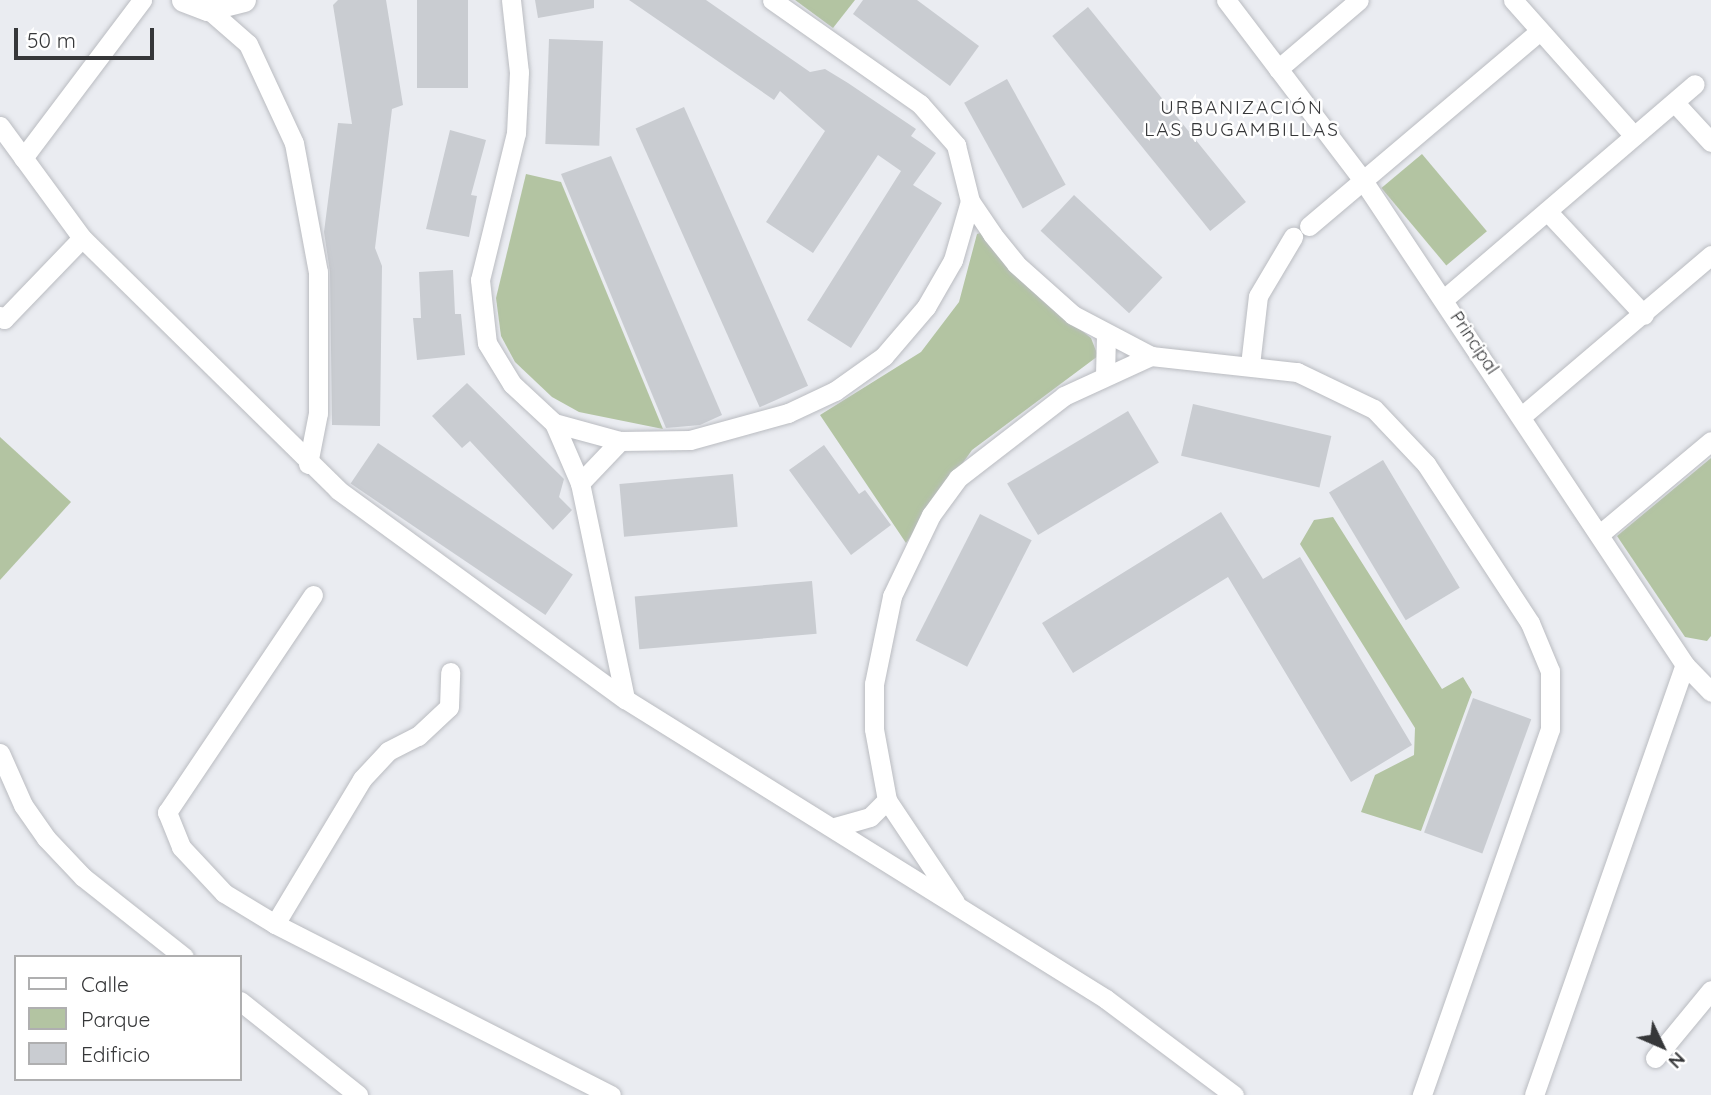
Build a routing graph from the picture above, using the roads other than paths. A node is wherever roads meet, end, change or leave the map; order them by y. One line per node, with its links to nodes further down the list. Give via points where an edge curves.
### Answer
1 (142, 0): 17 (street)
2 (184, 0): 9 (street)
3 (244, 0): 9 (street)
4 (511, 0): 31 (street, via 519,72 516,133 480,280 486,343 512,384)
5 (772, 0): 19 (street, via 920,104 956,145)
6 (1226, 0): 11 (street, Principal)
7 (1359, 0): 11 (street)
8 (1513, 0): 10 (street)
9 (208, 9): 34 (street, via 248,44 294,143 318,272 318,413)
10 (1540, 31): 15 (street); 18 (street)
11 (1278, 69): 18 (street, Principal)
12 (1695, 84): 13 (street)
13 (1675, 103): 15 (street); 16 (street)
14 (0, 127): 17 (street)
15 (1634, 136): 20 (street)
16 (1711, 142)
17 (23, 158): 21 (street)
18 (1364, 182): 23 (street, Principal); 28 (street, via 1301,231 1258,296)
19 (970, 201): 26 (street, via 1034,282); 33 (street, via 953,260 926,307 884,356 835,391 788,413 713,435)
20 (1546, 211): 23 (street); 24 (street)
21 (82, 238): 25 (street, via 4,318); 34 (street)
22 (1711, 256): 24 (street)
23 (1444, 299): 30 (street, Principal)
24 (1644, 314): 30 (street)
25 (0, 316)
26 (1106, 335): 27 (street); 29 (street)
27 (1151, 356): 28 (street); 29 (street)
28 (1250, 365): 54 (street, via 1322,380 1358,398 1398,429 1530,623 1550,671 1550,729)
29 (1105, 376): 43 (street, via 1065,396 958,478 909,554 886,618 874,684 874,729)
30 (1522, 415): 36 (street, Principal)
31 (554, 424): 33 (street); 35 (street)
32 (1711, 440): 36 (street)
33 (620, 441): 35 (street)
34 (308, 464): 41 (street)
35 (580, 483): 41 (street)
36 (1601, 533): 38 (street, Principal)
37 (313, 595): 46 (street, via 167,812 181,847 224,893)
38 (1685, 665): 40 (street, Principal); 55 (street)
39 (450, 672): 46 (street, via 449,707 418,736 388,751 362,779)
40 (1708, 684)
41 (625, 699): 44 (street)
42 (0, 753): 47 (street, via 23,805 46,838 83,877)
43 (887, 800): 44 (street, via 870,817); 45 (street)
44 (835, 827): 45 (street)
45 (962, 912): 53 (street, via 1106,999)
46 (275, 924): 52 (street)
47 (181, 955)
48 (1711, 990): 50 (street)
49 (242, 1003): 51 (street)
50 (1655, 1058)
51 (358, 1095)
52 (611, 1095)
53 (1234, 1095)
54 (1422, 1095)
55 (1534, 1095)

